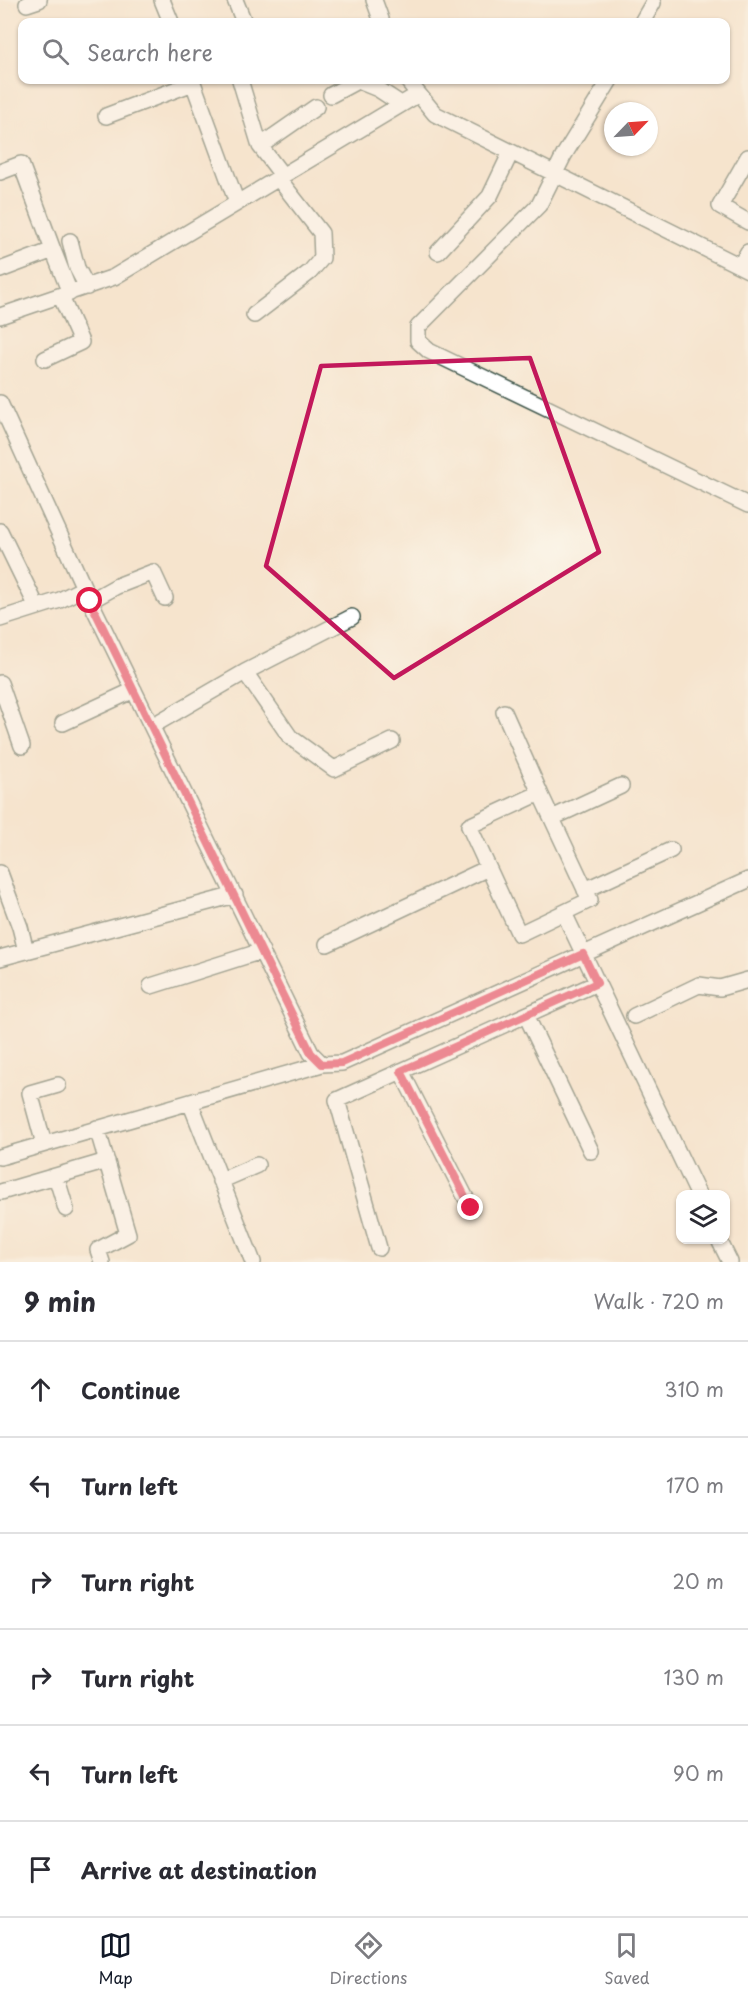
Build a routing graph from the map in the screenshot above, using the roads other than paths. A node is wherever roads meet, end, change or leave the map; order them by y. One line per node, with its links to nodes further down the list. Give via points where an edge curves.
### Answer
1 (162, 0): 5 (street)
2 (235, 0): 6 (street)
3 (374, 0): 7 (street)
4 (652, 3): 8 (street)
5 (169, 18)
6 (242, 18)
7 (381, 18)
8 (644, 18)
9 (185, 84): 20 (street)
10 (193, 84): 27 (street)
11 (241, 84): 21 (street)
12 (349, 84): 17 (street)
13 (367, 84): 18 (street)
14 (410, 84): 16 (street)
15 (608, 84): 25 (street)
16 (417, 94): 18 (street); 22 (street, via 435,114)
17 (331, 95)
18 (401, 104): 26 (street)
19 (316, 107): 21 (street)
20 (106, 116)
21 (260, 146): 26 (street)
22 (511, 152): 25 (street); 31 (street, via 490,196)
23 (748, 157): 28 (street, via 720,206)
24 (0, 172): 30 (street, via 21,164)
25 (556, 174): 33 (street); 41 (street, via 539,205 418,327 418,341 429,351)
26 (280, 177): 27 (street); 37 (street, via 321,233 322,258 310,272)
27 (237, 203): 35 (street, via 114,277)
28 (748, 222)
29 (70, 241): 35 (street)
30 (53, 250): 34 (street); 36 (street)
31 (438, 252)
32 (748, 252): 33 (street)
33 (744, 268)
34 (0, 270)
35 (87, 287): 36 (street)
36 (65, 295): 38 (street); 39 (street, via 81,342)
37 (254, 315)
38 (0, 316)
39 (45, 359)
40 (0, 403): 43 (street)
41 (748, 505)
42 (0, 531): 45 (street)
43 (87, 594): 44 (street, via 153,572); 45 (street); 50 (street)
44 (165, 598)
45 (37, 607): 47 (street)
46 (352, 617): 48 (street)
47 (0, 619)
48 (244, 672): 53 (street); 54 (street, via 290,737 334,769)
49 (0, 683): 55 (street)
50 (134, 690): 52 (street); 53 (street)
51 (504, 712): 57 (street)
52 (63, 723)
53 (152, 726): 64 (street)
54 (392, 741)
55 (22, 746)
56 (621, 786): 58 (street)
57 (540, 793): 58 (street); 60 (street, via 469,826)
58 (552, 818): 63 (street)
59 (671, 850): 63 (street)
60 (488, 868): 65 (street, via 519,934); 66 (street)
61 (0, 873): 67 (street)
62 (748, 880): 69 (street)
63 (585, 890): 65 (street, via 590,900)
64 (235, 895): 67 (street); 68 (street)
65 (564, 913): 69 (street)
66 (327, 944)
67 (26, 951): 70 (street)
68 (262, 951): 73 (street); 76 (street, via 311,1053)
69 (583, 954): 72 (street); 76 (street, via 342,1063)
70 (0, 958)
71 (748, 980): 75 (street, via 720,988 699,985)
72 (597, 983): 74 (street); 88 (street)
73 (152, 986)
74 (526, 1015): 77 (street); 82 (street)
75 (634, 1016)
76 (322, 1064): 79 (street)
77 (401, 1071): 90 (street); 93 (street, via 338,1100)
78 (58, 1085): 81 (street, via 30,1093)
79 (189, 1102): 80 (street); 87 (street)
80 (97, 1128): 81 (street); 84 (street)
81 (44, 1144): 83 (street)
82 (591, 1151)
83 (0, 1157)
84 (107, 1161): 86 (street); 94 (street, via 128,1234 98,1250)
85 (257, 1165): 87 (street)
86 (56, 1176): 89 (street); 91 (street)
87 (220, 1181): 95 (street)
88 (696, 1190)
89 (1, 1192)
90 (471, 1208)
91 (66, 1209)
92 (721, 1244): 96 (street)
93 (379, 1248)
94 (102, 1262)
95 (253, 1262)
96 (730, 1262)

